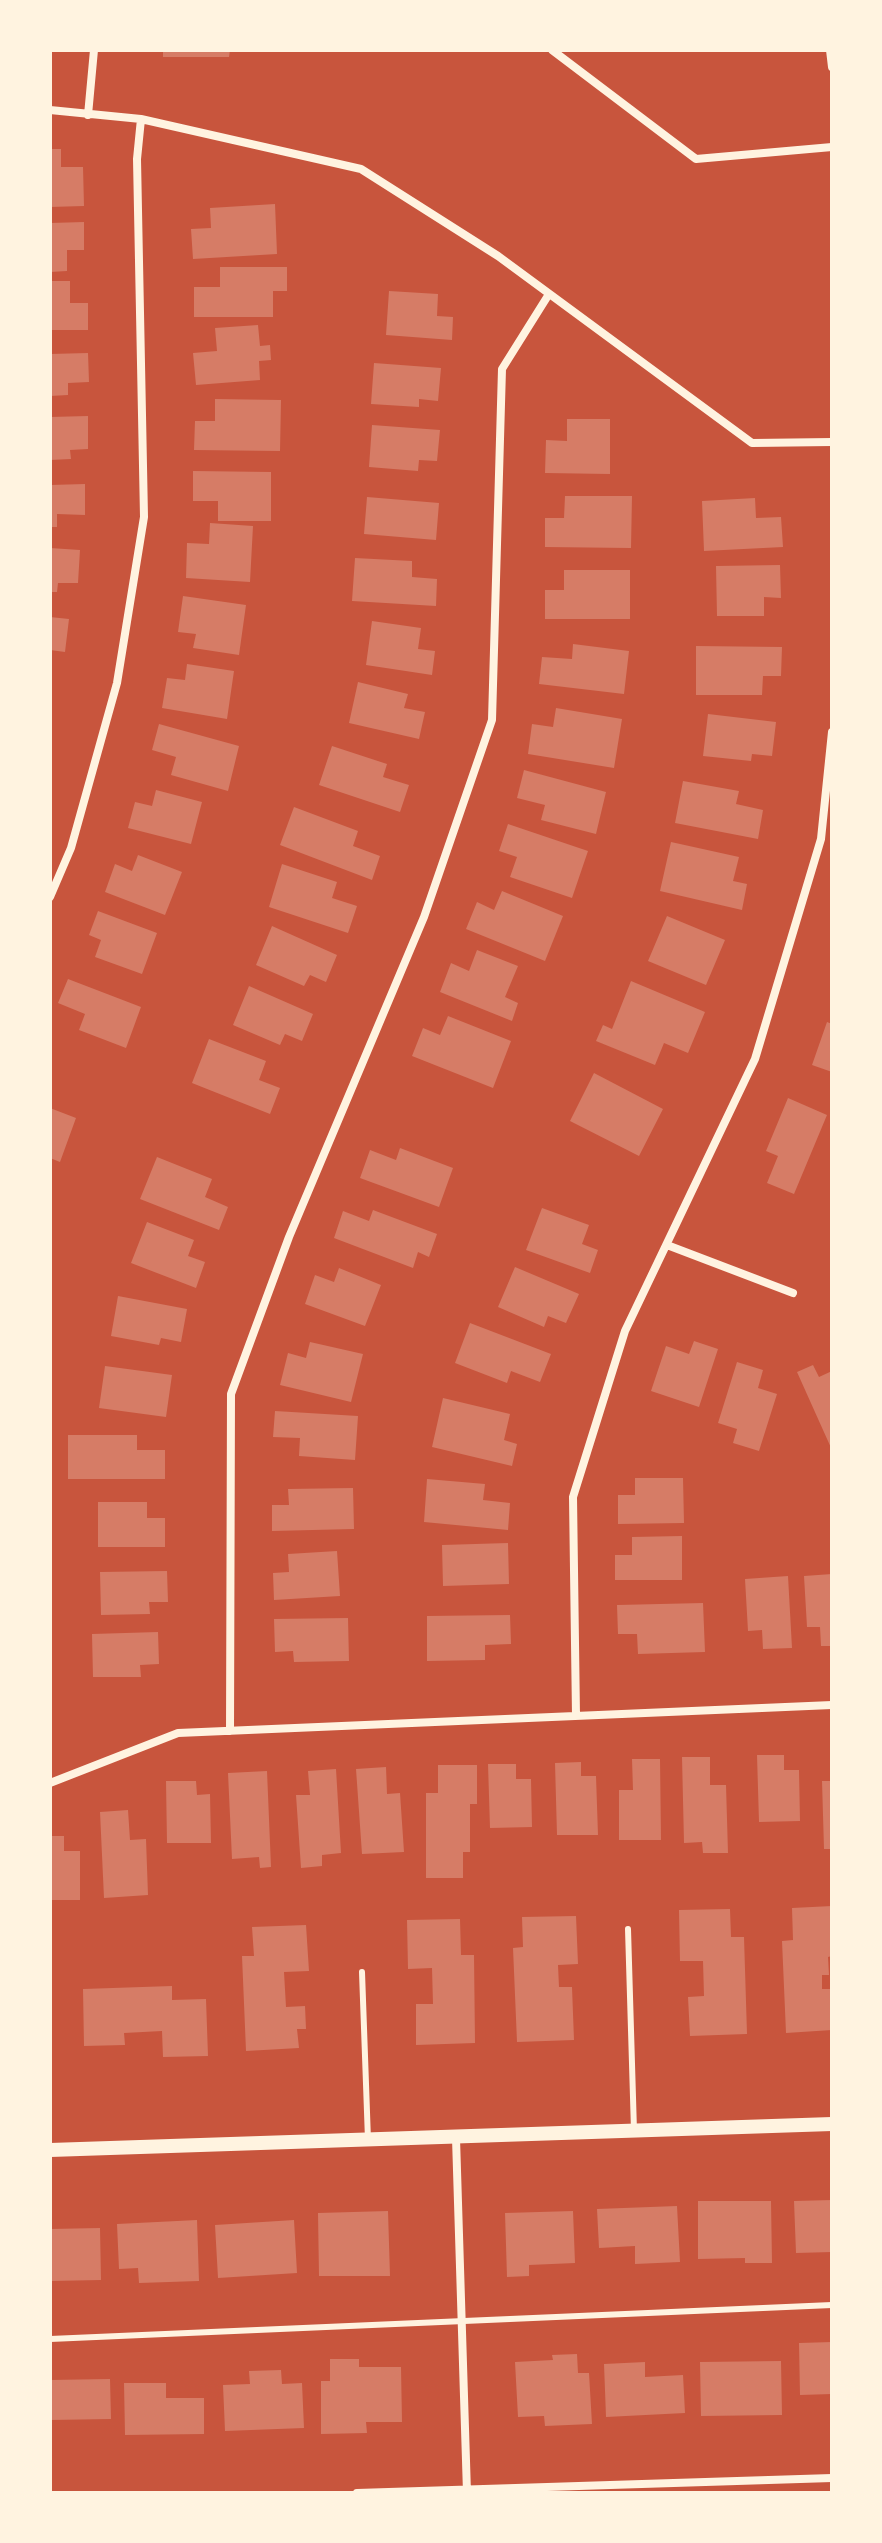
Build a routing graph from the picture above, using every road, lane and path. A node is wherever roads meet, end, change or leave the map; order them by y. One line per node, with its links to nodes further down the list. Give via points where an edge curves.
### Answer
1 (94, 50): 6 (street)
2 (552, 50): 8 (street, via 696,159)
3 (830, 50): 4 (street)
4 (832, 67)
5 (50, 110): 6 (street)
6 (88, 115): 7 (street)
7 (141, 119): 9 (street, via 361,169); 12 (street, via 137,159 144,517 117,683 71,848)
8 (832, 147)
9 (549, 294): 10 (street, via 752,443); 17 (street, via 502,369 492,720 424,917 289,1237 231,1394)
10 (832, 442)
11 (832, 732): 13 (street, via 821,839 755,1059)
12 (50, 897)
13 (667, 1245): 14 (street); 16 (street, via 625,1331 573,1497)
14 (793, 1293)
15 (832, 1705): 16 (street)
16 (576, 1716): 17 (street)
17 (230, 1731): 18 (street, via 178,1733)
18 (50, 1783)
19 (628, 1929): 22 (lane)
20 (362, 1972): 24 (lane)
21 (832, 2124): 22 (street)
22 (634, 2131): 23 (street)
23 (456, 2138): 24 (street); 27 (street)
24 (368, 2140): 25 (street)
25 (50, 2150)
26 (832, 2305): 27 (lane)
27 (462, 2320): 28 (lane); 30 (street)
28 (50, 2339)
29 (832, 2478): 30 (street)
30 (466, 2491): 31 (street)
31 (357, 2493)

